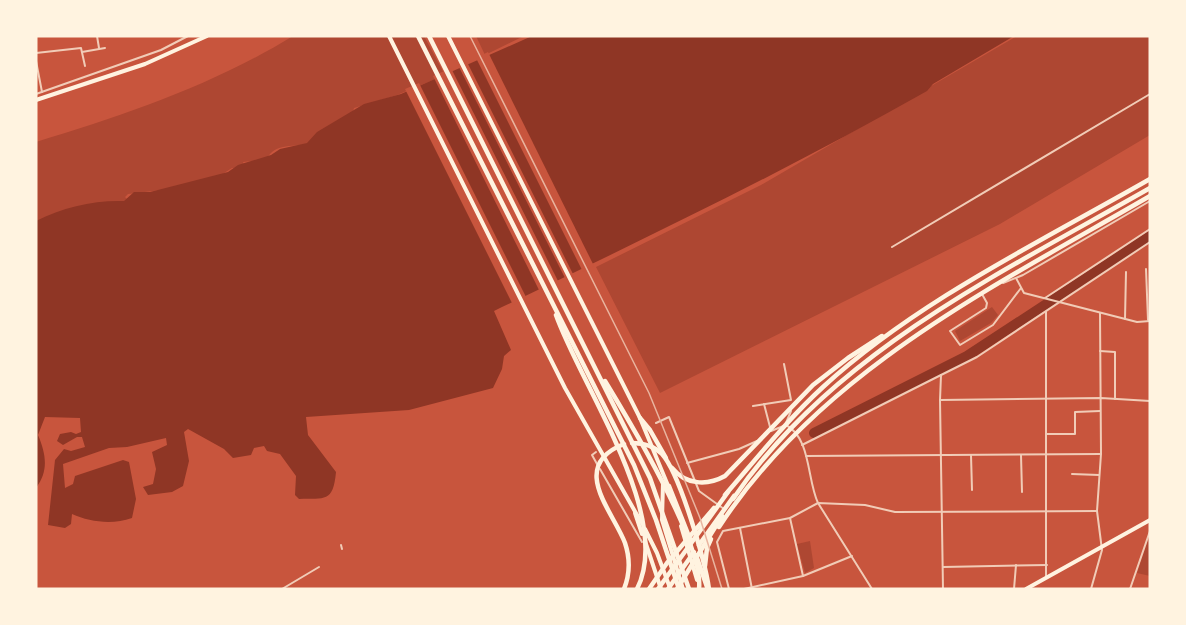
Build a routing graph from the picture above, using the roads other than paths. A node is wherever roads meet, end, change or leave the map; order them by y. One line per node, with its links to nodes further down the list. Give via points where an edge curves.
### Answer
1 (97, 36): 9 (street)
2 (188, 36): 8 (street)
3 (207, 36): 18 (main road, via 145,64)
4 (389, 36): 76 (main road, via 587,428)
5 (418, 36): 32 (highway)
6 (429, 36): 41 (highway)
7 (448, 36): 53 (main road)
8 (183, 37): 15 (street, via 160,50)
9 (99, 48): 10 (street); 11 (street)
10 (105, 48)
11 (82, 52): 12 (street, via 81,48); 14 (street)
12 (36, 53)
13 (36, 61): 15 (street)
14 (85, 66)
15 (42, 92): 16 (street)
16 (36, 94)
17 (1150, 94): 25 (street)
18 (36, 100)
19 (1150, 178): 39 (highway)
20 (1150, 188): 75 (highway, via 934,313 881,350 807,414)
21 (1150, 196): 29 (highway)
22 (1150, 201): 28 (street)
23 (1150, 230): 33 (street)
24 (1150, 242): 34 (street)
25 (892, 247)
26 (1146, 268): 38 (street)
27 (1125, 272): 37 (street)
28 (1016, 278): 29 (street); 30 (street)
29 (991, 288): 31 (highway)
30 (1021, 288): 31 (street, via 993,325 960,345 950,331 986,308); 33 (street, via 1024,293)
31 (981, 293): 57 (highway, via 892,352)
32 (550, 298): 88 (highway, via 619,453); 105 (highway, via 634,465)
33 (1046, 298): 34 (street)
34 (1058, 302): 35 (street); 36 (street)
35 (1046, 312): 43 (street, via 978,357); 45 (street)
36 (1100, 313): 37 (street); 40 (street)
37 (1125, 319): 38 (street)
38 (1149, 321)
39 (903, 324): 53 (highway, via 828,372 725,476 711,482 698,483 681,476); 73 (highway, via 801,408)
40 (1100, 351): 44 (street); 46 (street, via 1115,352)
41 (589, 352): 107 (highway, via 650,478); 108 (highway, via 680,520 697,564)
42 (784, 364): 47 (street)
43 (941, 375): 48 (street); 59 (street)
44 (1101, 398): 45 (street); 46 (street); 52 (street)
45 (1047, 399): 48 (street); 58 (street)
46 (1115, 399): 49 (street)
47 (791, 400): 50 (street); 55 (street)
48 (940, 400): 66 (street)
49 (1150, 402)
50 (764, 404): 51 (street); 56 (street)
51 (753, 406)
52 (1101, 411): 58 (street, via 1075,411 1075,434); 62 (street)
53 (640, 418): 68 (main road)
54 (656, 423): 67 (street, via 669,417)
55 (786, 425): 56 (street); 57 (street)
56 (771, 431): 67 (street, via 739,449)
57 (796, 434): 59 (street); 80 (highway, via 769,460)
58 (1047, 434): 61 (street)
59 (802, 445): 65 (street)
60 (597, 452): 90 (street, via 592,455)
61 (1047, 454): 62 (street); 64 (street); 78 (street)
62 (1101, 454): 70 (street)
63 (971, 455): 64 (street); 66 (street); 72 (street)
64 (1021, 455): 74 (street)
65 (806, 456): 66 (street); 77 (street)
66 (940, 456): 81 (street)
67 (687, 463): 80 (street, via 699,492)
68 (664, 471): 71 (main road); 106 (main road, via 662,520)
69 (1072, 474): 70 (street)
70 (1100, 475): 79 (street)
71 (669, 486): 108 (main road); 109 (highway)
72 (972, 490)
73 (728, 492): 102 (highway); 103 (highway)
74 (1022, 492)
75 (734, 496): 104 (highway); 105 (highway)
76 (628, 497): 88 (main road); 104 (main road, via 657,553)
77 (818, 503): 81 (street, via 865,505 895,512); 82 (street); 91 (street)
78 (1048, 509): 79 (street); 81 (street); 93 (street)
79 (1097, 511): 87 (street)
80 (728, 512): 109 (highway, via 707,548)
81 (942, 512): 95 (street)
82 (790, 518): 84 (street); 96 (street)
83 (1150, 520): 87 (main road)
84 (740, 528): 98 (street); 110 (street, via 723,531 717,542)
85 (1150, 531): 117 (street)
86 (341, 545): 89 (street)
87 (1102, 545): 97 (main road); 116 (street)
88 (647, 546): 90 (main road); 101 (highway, via 646,566)
89 (342, 549)
90 (650, 556): 103 (main road)
91 (852, 556): 96 (street); 112 (street)
92 (1016, 565): 93 (street); 95 (street); 114 (street)
93 (1047, 565): 97 (street)
94 (319, 567): 99 (street)
95 (943, 567): 113 (street)
96 (803, 576): 98 (street)
97 (1046, 577): 115 (main road)
98 (752, 588): 111 (street)
99 (282, 589)
100 (624, 589): 109 (highway, via 629,572 627,549 601,500 597,481 600,465 608,454 631,443 653,448 671,470 704,560)
101 (637, 589)
102 (649, 589)
103 (660, 589)
104 (669, 589)
105 (678, 589)
106 (683, 589)
107 (689, 589)
108 (699, 589)
109 (709, 589)
110 (729, 589)
111 (744, 589)
112 (872, 589)
113 (943, 589)
114 (1014, 589)
115 (1026, 589)
116 (1091, 589)
117 (1130, 589)

